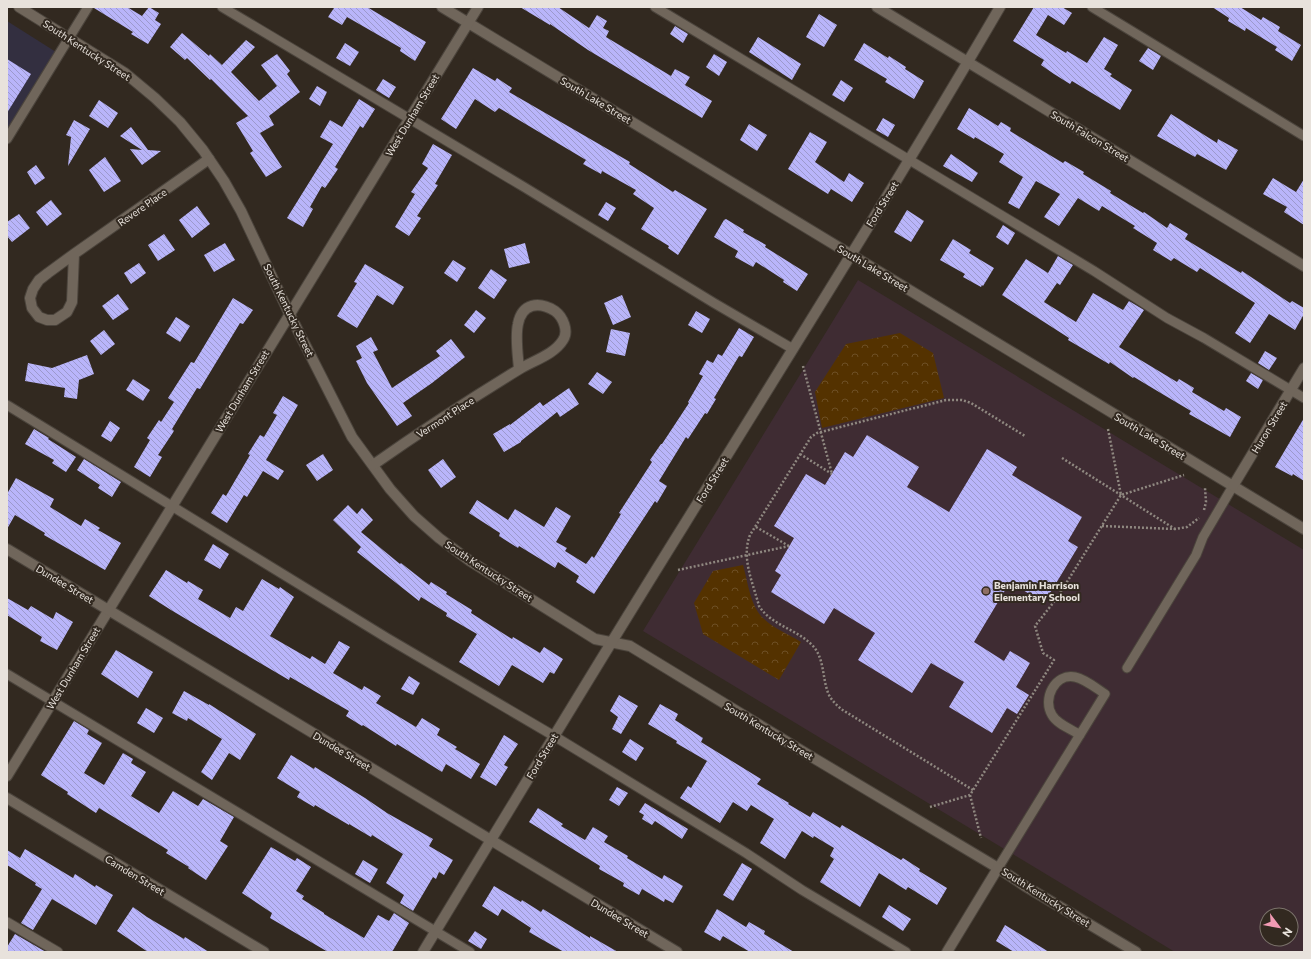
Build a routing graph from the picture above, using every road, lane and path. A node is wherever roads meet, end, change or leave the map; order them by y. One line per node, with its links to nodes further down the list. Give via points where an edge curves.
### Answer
1 (19, 7): 11 (street, South Kentucky Street)
2 (88, 7): 11 (lane)
3 (222, 7): 13 (lane)
4 (442, 7): 10 (street, South Lake Street)
5 (478, 7): 10 (street, West Dunham Street)
6 (655, 7): 16 (lane)
7 (877, 7): 12 (street, South Falcon Street)
8 (1000, 7): 12 (street, Ford Street)
9 (1092, 7): 14 (lane)
10 (468, 23): 13 (street, West Dunham Street); 19 (street, South Lake Street)
11 (70, 38): 15 (lane); 17 (street, South Kentucky Street, via 125,73 155,98 180,122)
12 (968, 62): 16 (street, Ford Street); 20 (street, South Falcon Street)
13 (410, 119): 21 (street, West Dunham Street); 22 (lane)
14 (1304, 136)
15 (7, 139)
16 (909, 159): 19 (street, Ford Street); 26 (lane, via 1167,318)
17 (209, 160): 18 (street, Revere Place); 21 (street, South Kentucky Street, via 241,211)
18 (74, 254): 18 (street, Revere Place, via 39,280 33,289 30,298 32,308 46,320 55,320 67,312 72,302)
19 (851, 254): 22 (street, Ford Street); 36 (street, South Lake Street)
20 (1304, 266)
21 (289, 313): 34 (street, South Kentucky Street, via 352,437); 39 (street, West Dunham Street)
22 (793, 349): 50 (street, Ford Street)
23 (803, 366): 30 (path)
24 (1304, 368): 26 (street, Huron Street)
25 (518, 369): 25 (street, Vermont Place, via 557,348 564,339 566,328 559,314 548,307 536,304 527,308 521,315 518,324); 34 (street, Vermont Place)
26 (1291, 390): 27 (lane); 36 (street, Huron Street)
27 (1304, 398)
28 (7, 405): 39 (lane)
29 (1108, 429): 38 (path)
30 (821, 432): 31 (path, via 946,400 962,400); 32 (path, via 811,437); 32 (path, via 832,474)
31 (1025, 436)
32 (800, 454): 43 (path)
33 (1062, 458): 38 (path)
34 (373, 465): 50 (street, South Kentucky Street, via 414,516 470,561 595,639)
35 (1184, 475): 38 (path)
36 (1233, 486): 45 (street, South Lake Street); 51 (lane, via 1203,537 1196,555)
37 (1205, 488): 40 (path, via 1206,502)
38 (1121, 495): 42 (path); 44 (path)
39 (172, 505): 49 (street, West Dunham Street); 55 (lane, via 387,638)
40 (1203, 513)
41 (1200, 516): 44 (path, via 1187,527)
42 (1101, 526): 44 (path); 57 (path, via 1056,598 1035,626 1043,653 1054,660)
43 (756, 527): 47 (path, via 747,543); 47 (path, via 789,546)
44 (1176, 529)
45 (1304, 529)
46 (7, 549): 49 (street, Dundee Street)
47 (746, 554): 48 (path); 57 (path, via 746,562 762,612 813,646 834,703)
48 (678, 570)
49 (108, 610): 53 (street, West Dunham Street); 62 (street, Dundee Street)
50 (612, 642): 55 (street, Ford Street); 63 (street, South Kentucky Street, via 630,646)
51 (1126, 668)
52 (7, 674): 53 (lane)
53 (53, 701): 56 (street, West Dunham Street); 65 (lane)
54 (1080, 735): 54 (lane, via 1105,694 1075,676 1064,678 1054,686 1048,696 1048,708 1053,717); 63 (lane)
55 (554, 736): 62 (street, Ford Street); 71 (lane)
56 (7, 776)
57 (974, 790): 58 (path)
58 (970, 795): 60 (path); 61 (path)
59 (7, 798): 67 (street, Camden Street)
60 (930, 807)
61 (981, 838)
62 (491, 840): 65 (street, Ford Street); 70 (street, Dundee Street)
63 (998, 868): 72 (street); 73 (street, South Kentucky Street)
64 (7, 922): 66 (lane)
65 (436, 931): 68 (street, Ford Street); 69 (lane)
66 (58, 952)
67 (264, 952)
68 (423, 952)
69 (470, 952)
70 (677, 952)
71 (906, 952)
72 (947, 952)
73 (1136, 952)

